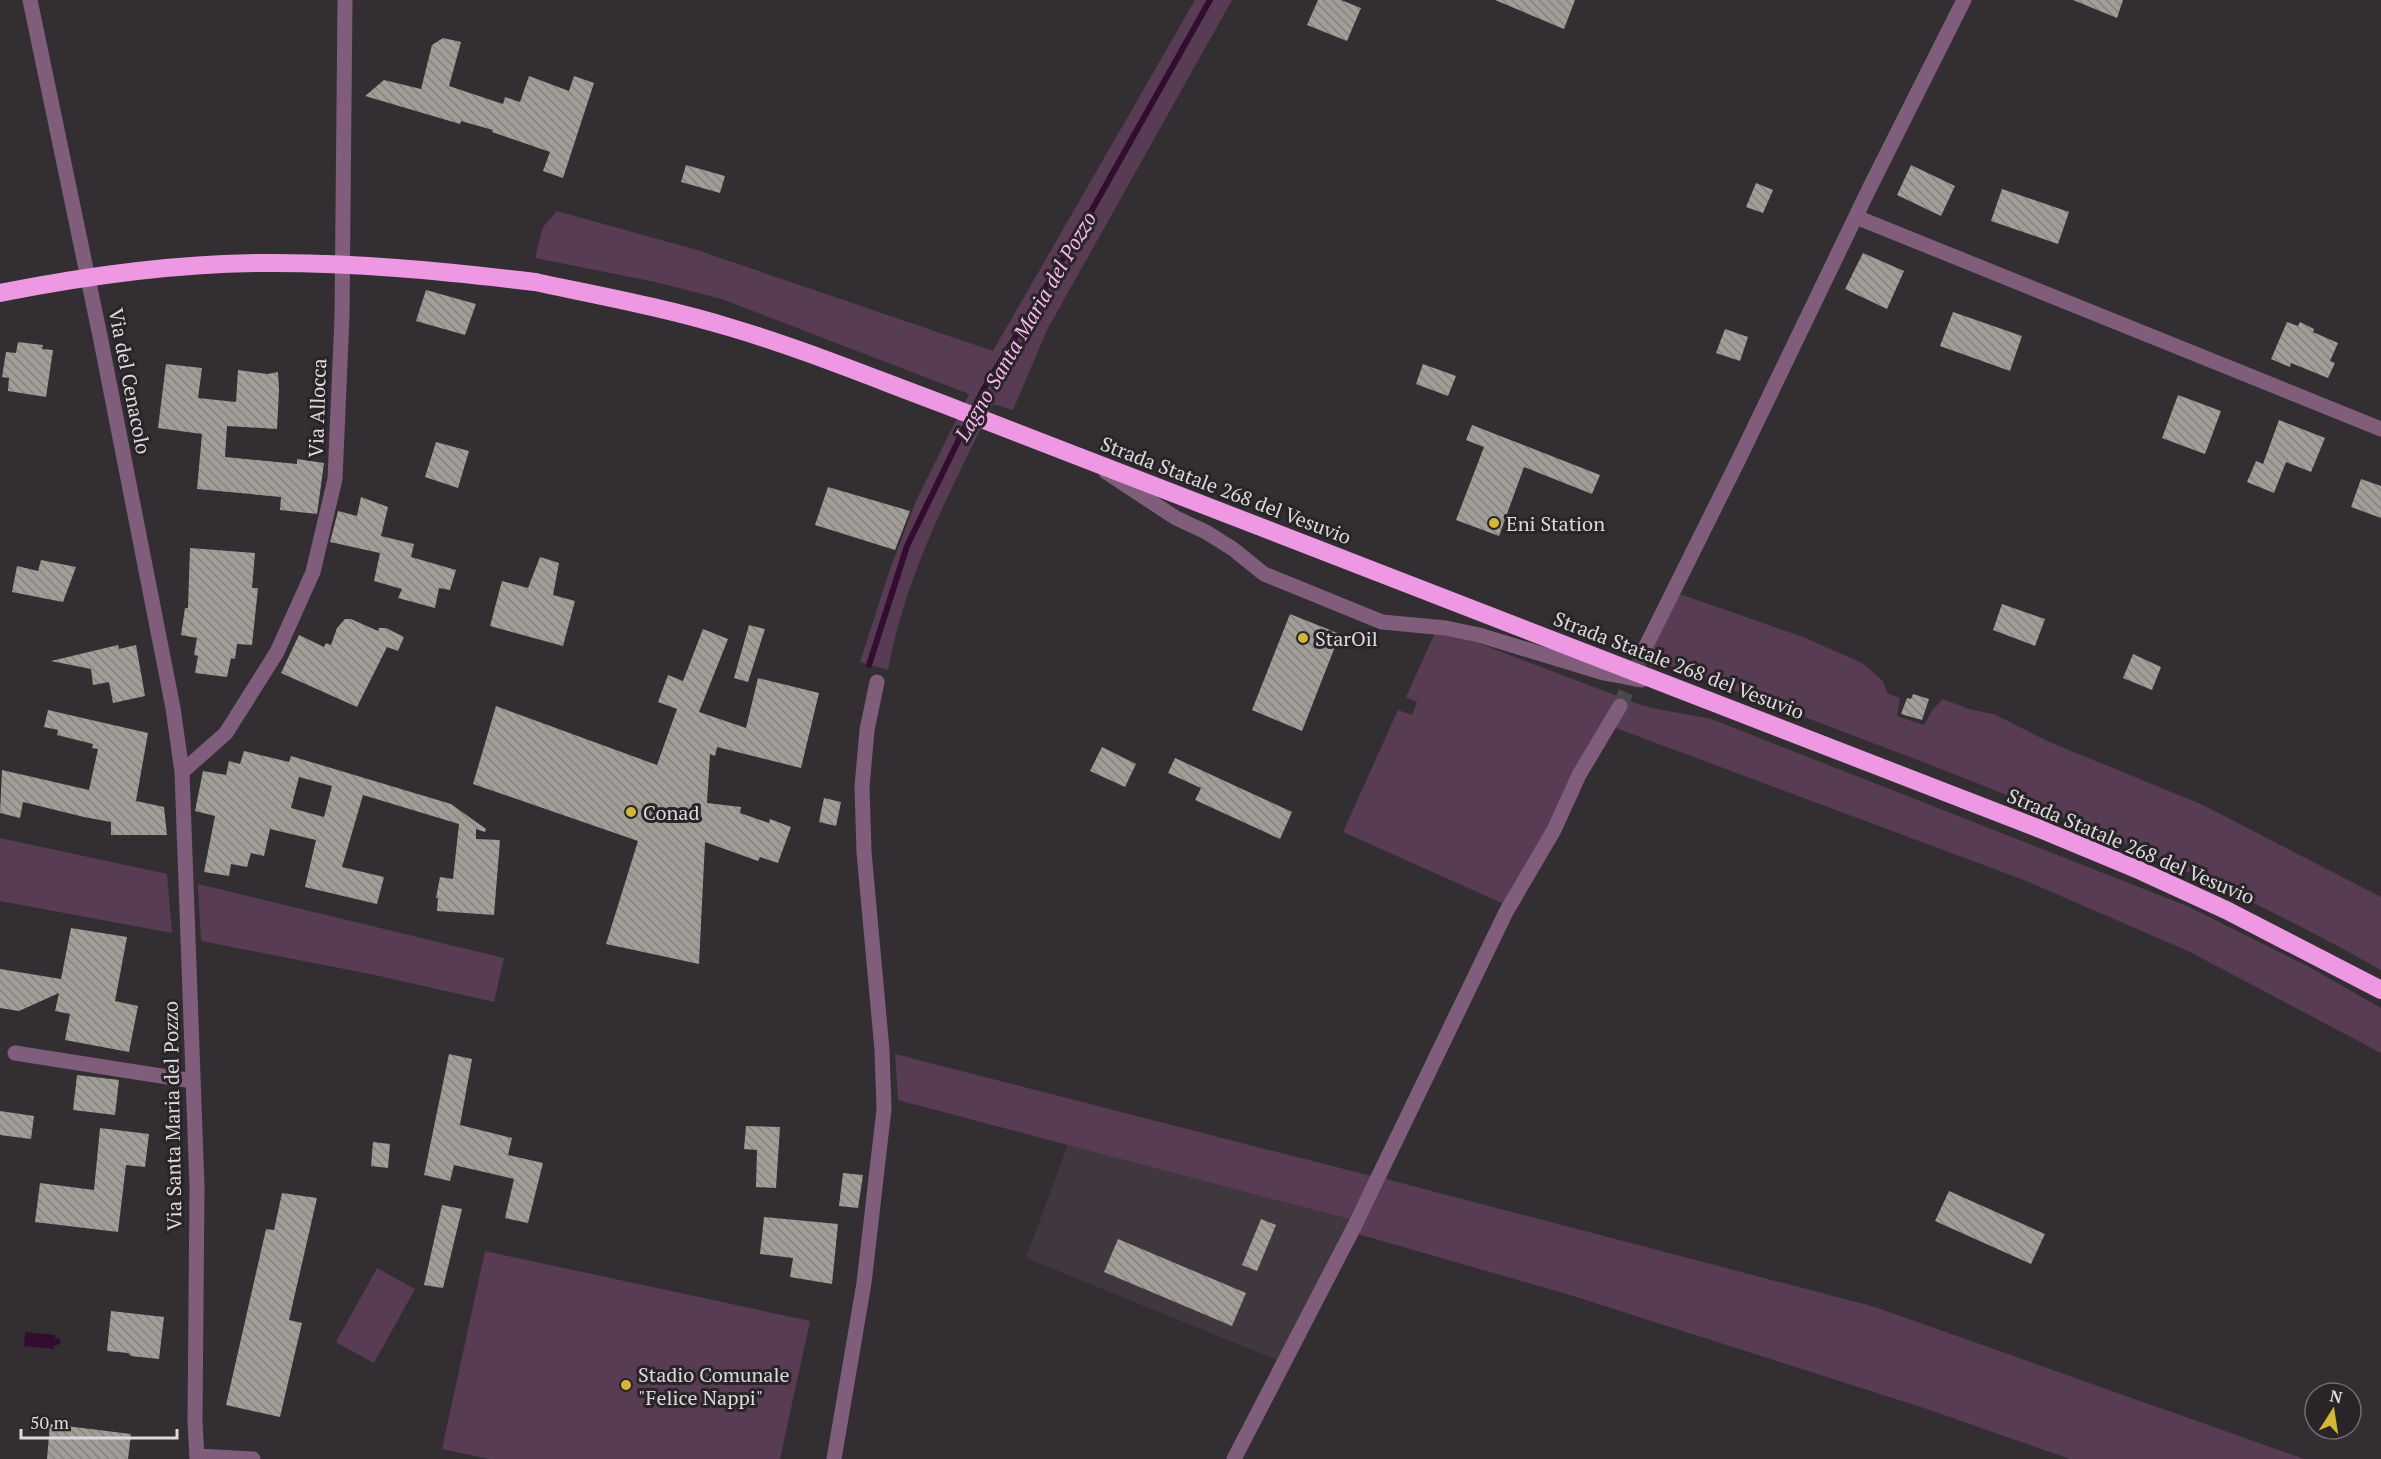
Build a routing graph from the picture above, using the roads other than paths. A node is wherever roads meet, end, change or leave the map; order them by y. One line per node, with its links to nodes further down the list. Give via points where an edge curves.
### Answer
1 (30, 0): 12 (street, Via del Cenacolo, via 107,371)
2 (345, 0): 12 (street, Via Allocca, via 342,317 335,479 313,572 277,652 226,733)
3 (1964, 0): 4 (street)
4 (1856, 217): 6 (street); 8 (street)
5 (0, 293): 7 (highway, Strada Statale 268 del Vesuvio, bridge, via 116,273 257,263 396,267 535,282 731,327)
6 (2381, 429)
7 (1088, 461): 10 (highway, Strada Statale 268 del Vesuvio); 10 (street, via 1176,518 1233,549 1264,574 1382,622 1468,632 1604,674)
8 (1645, 648)
9 (877, 682): 18 (street, via 867,729 862,787 885,1109 864,1283)
10 (1663, 683): 13 (highway, Strada Statale 268 del Vesuvio, via 2141,871 2268,930)
11 (1620, 706): 19 (street, via 1506,912 1355,1225)
12 (182, 772): 15 (street, Via Santa Maria del Pozzo)
13 (2381, 990)
14 (15, 1053): 15 (street)
15 (193, 1081): 16 (street, Via Santa Maria del Pozzo)
16 (197, 1457): 17 (street)
17 (253, 1459)
18 (834, 1459)
19 (1234, 1459)

